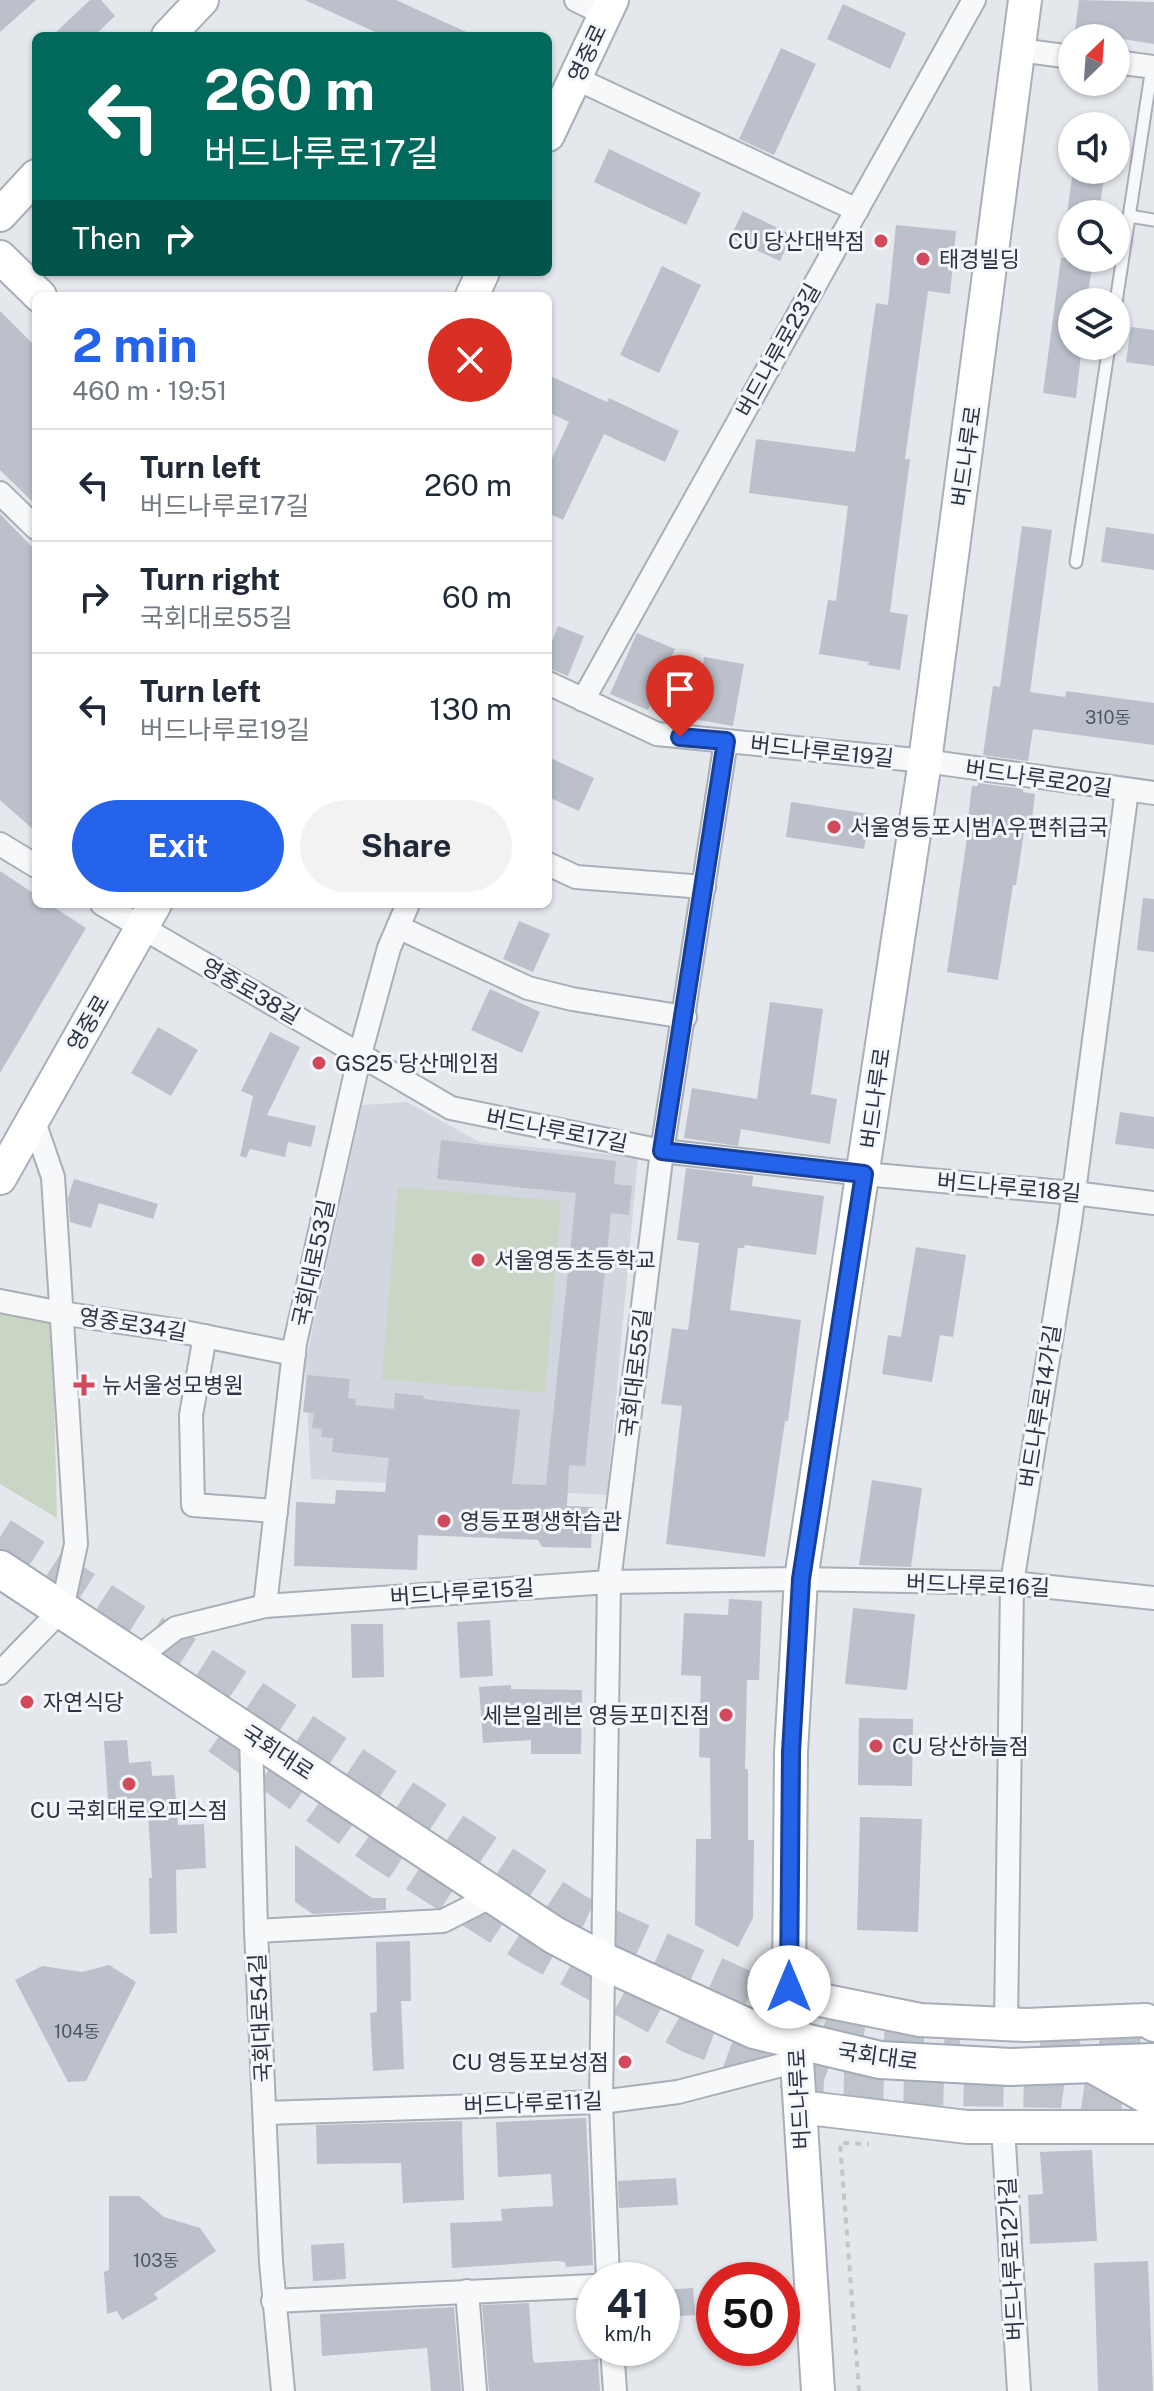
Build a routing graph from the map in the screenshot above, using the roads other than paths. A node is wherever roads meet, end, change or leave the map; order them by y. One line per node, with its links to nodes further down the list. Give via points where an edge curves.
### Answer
1 (202, 0): 6 (main road)
2 (576, 0): 5 (street, 영중로)
3 (974, 0): 14 (street, 버드나루로23길)
4 (1025, 0): 7 (main road, 버드나루로)
5 (608, 7): 11 (main road, 영중로)
6 (172, 32)
7 (1019, 50): 8 (street); 28 (main road, 버드나루로)
8 (1058, 55)
9 (1130, 64): 10 (street)
10 (1153, 67): 15 (lane)
11 (575, 78): 12 (main road, 영중로); 14 (street)
12 (552, 127)
13 (32, 180): 16 (main road)
14 (857, 210): 26 (street, 버드나루로23길)
15 (1130, 210)
16 (0, 215)
17 (1130, 216): 18 (lane)
18 (1154, 220)
19 (0, 257): 20 (main road)
20 (36, 292)
21 (1107, 360): 24 (lane)
22 (0, 493): 23 (street)
23 (32, 524)
24 (1076, 562)
25 (552, 685): 26 (street, 버드나루로19길)
26 (583, 700): 27 (street, 버드나루로19길, via 657,734)
27 (726, 741): 28 (street, 버드나루로19길); 34 (street, 국회대로55길)
28 (925, 761): 29 (street, 버드나루로20길); 43 (main road, 버드나루로)
29 (1127, 790): 30 (street, 버드나루로20길); 45 (street, 버드나루로14가길)
30 (1154, 793)
31 (0, 844): 32 (street)
32 (32, 864)
33 (552, 866): 34 (street, via 576,877)
34 (704, 887): 39 (street, 국회대로55길)
35 (117, 908): 37 (street)
36 (406, 908): 38 (street, 국회대로53길)
37 (148, 916): 40 (street, 영중로38길); 41 (main road, 영중로)
38 (398, 927): 39 (street, via 528,988); 40 (street, 국회대로53길)
39 (685, 1017): 42 (street, 국회대로55길)
40 (360, 1054): 42 (street, 버드나루로17길, via 451,1108); 50 (street, 국회대로53길)
41 (33, 1119): 44 (main road, 영중로); 48 (street, via 53,1177)
42 (662, 1151): 43 (street, 버드나루로17길); 54 (street, 국회대로55길)
43 (864, 1174): 45 (street, 버드나루로18길); 53 (main road, 버드나루로)
44 (0, 1178)
45 (1074, 1193): 46 (street, 버드나루로18길); 55 (street, 버드나루로14가길)
46 (1154, 1203)
47 (0, 1301): 48 (street, 영중로34길)
48 (61, 1313): 49 (street, 영중로34길); 58 (street, 영중로34길, via 76,1544)
49 (205, 1336): 50 (street, 영중로34길); 51 (street, 영중로34길, via 191,1415 193,1505)
50 (294, 1354): 51 (street, 국회대로53길)
51 (276, 1511): 57 (street, 국회대로53길)
52 (0, 1569): 58 (main road, 국회대로)
53 (801, 1579): 54 (street, 버드나루로15길); 55 (street, 버드나루로16길); 65 (main road, 버드나루로, via 791,1752)
54 (609, 1582): 57 (street, 버드나루로15길); 64 (street, 국회대로55길)
55 (1012, 1583): 56 (street, 버드나루로16길); 67 (street, 버드나루로14가길)
56 (1154, 1598)
57 (265, 1606): 59 (street, 버드나루로15길, via 176,1628)
58 (62, 1609): 59 (main road, 국회대로); 60 (street)
59 (136, 1659): 61 (main road, 국회대로)
60 (0, 1673)
61 (251, 1735): 62 (main road, 국회대로); 63 (street, 국회대로54길)
62 (494, 1895): 63 (street, via 443,1921); 64 (main road, 국회대로)
63 (256, 1931): 73 (street, 국회대로54길)
64 (603, 1961): 68 (main road, 국회대로); 71 (street, 국회대로55길)
65 (791, 1994): 67 (main road, via 920,2020); 68 (main road, 버드나루로)
66 (1152, 2024): 67 (main road); 70 (main road, via 1144,2043)
67 (1006, 2025)
68 (797, 2051): 70 (main road, 국회대로, via 1011,2067); 71 (street, 버드나루로11길, via 678,2092); 72 (main road, 버드나루로)
69 (1154, 2062): 70 (main road, 국회대로)
70 (1094, 2065): 74 (main road)
71 (601, 2102): 73 (street, 버드나루로11길); 76 (street, 국회대로55길)
72 (800, 2107): 75 (main road); 84 (main road, 버드나루로)
73 (265, 2113): 79 (street, 국회대로54길)
74 (1154, 2121): 75 (main road)
75 (1003, 2127): 85 (street, 버드나루로12가길)
76 (607, 2262)
77 (576, 2287): 78 (street)
78 (467, 2291): 79 (street); 82 (street)
79 (273, 2301): 81 (street, 국회대로54길)
80 (613, 2366): 83 (street)
81 (283, 2391)
82 (475, 2391)
83 (615, 2391)
84 (818, 2391)
85 (1019, 2391)

